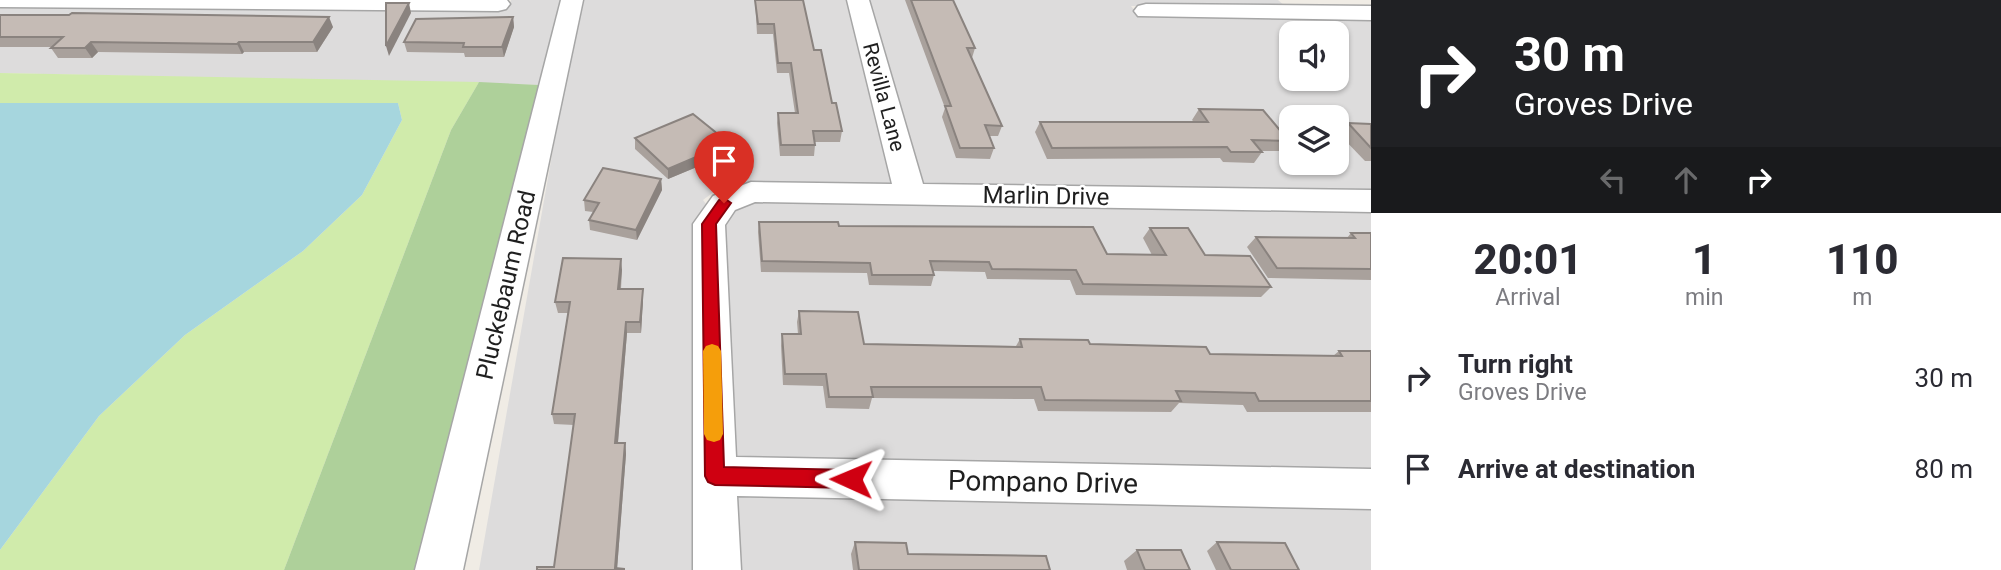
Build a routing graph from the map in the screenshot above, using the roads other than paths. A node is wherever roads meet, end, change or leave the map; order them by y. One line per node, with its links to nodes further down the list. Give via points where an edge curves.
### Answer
1 (0, 0): 4 (street)
2 (572, 0): 12 (street, Pluckebaum Road)
3 (858, 0): 8 (street, Revilla Lane)
4 (498, 4)
5 (1296, 6): 6 (street); 7 (street)
6 (1146, 11)
7 (1371, 13)
8 (910, 193): 9 (street, Marlin Drive); 10 (street, Marlin Drive, via 751,192 724,203 709,224)
9 (1371, 201)
10 (715, 476): 11 (street, Pompano Drive); 13 (street)
11 (1371, 489)
12 (439, 570)
13 (717, 570)

